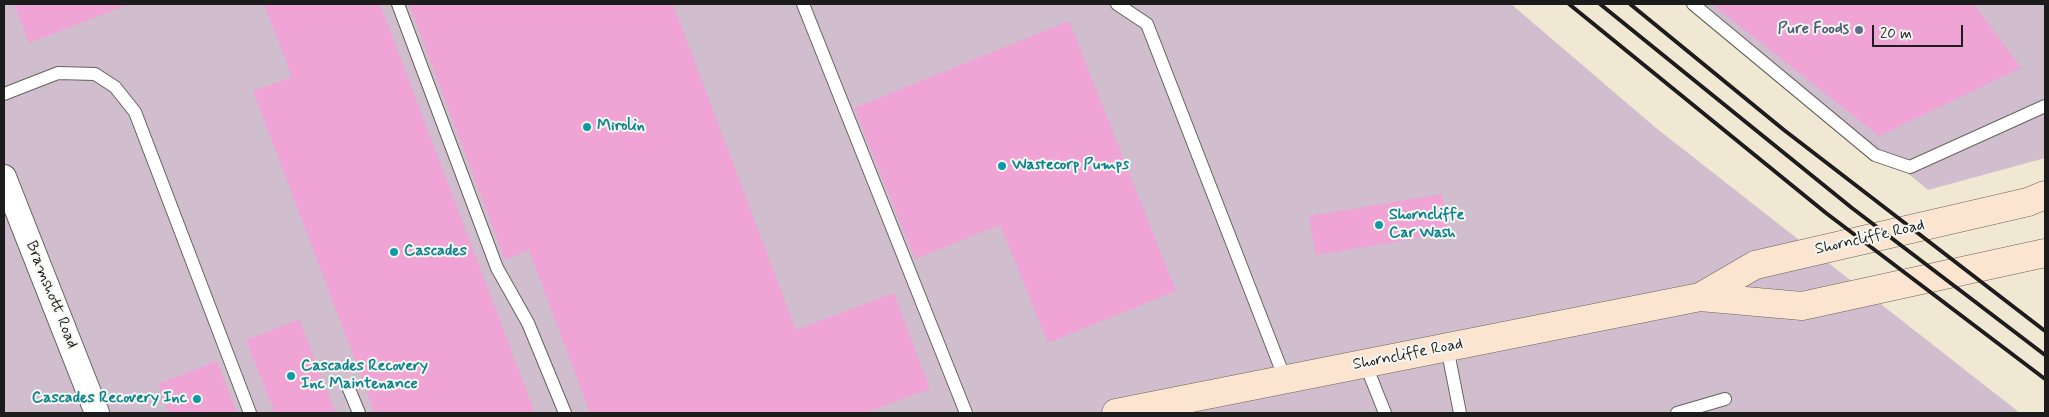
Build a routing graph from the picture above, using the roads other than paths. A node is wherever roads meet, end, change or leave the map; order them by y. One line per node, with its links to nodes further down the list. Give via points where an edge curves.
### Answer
1 (398, 4): 19 (lane, via 497,268 528,322)
2 (803, 4): 20 (lane)
3 (1117, 4): 13 (lane, via 1147,24)
4 (1693, 4): 6 (lane, via 1875,155 1910,167)
5 (4, 94): 17 (lane, via 58,73 95,74 115,87 135,112)
6 (2045, 106)
7 (4, 177): 16 (street, Bramshott Road)
8 (2045, 195): 10 (street, Shorncliffe Road, via 2028,202 1755,265)
9 (2045, 253): 10 (street, Shorncliffe Road, via 1802,306)
10 (1700, 297): 11 (street, Shorncliffe Road)
11 (1447, 347): 12 (street, Shorncliffe Road); 23 (lane)
12 (1365, 363): 13 (street, Shorncliffe Road); 22 (lane)
13 (1285, 379): 21 (street, Shorncliffe Road)
14 (349, 389): 18 (lane)
15 (1725, 399): 24 (lane)
16 (97, 413)
17 (250, 413)
18 (359, 413)
19 (565, 413)
20 (966, 413)
21 (1116, 413)
22 (1385, 413)
23 (1460, 413)
24 (1677, 413)

